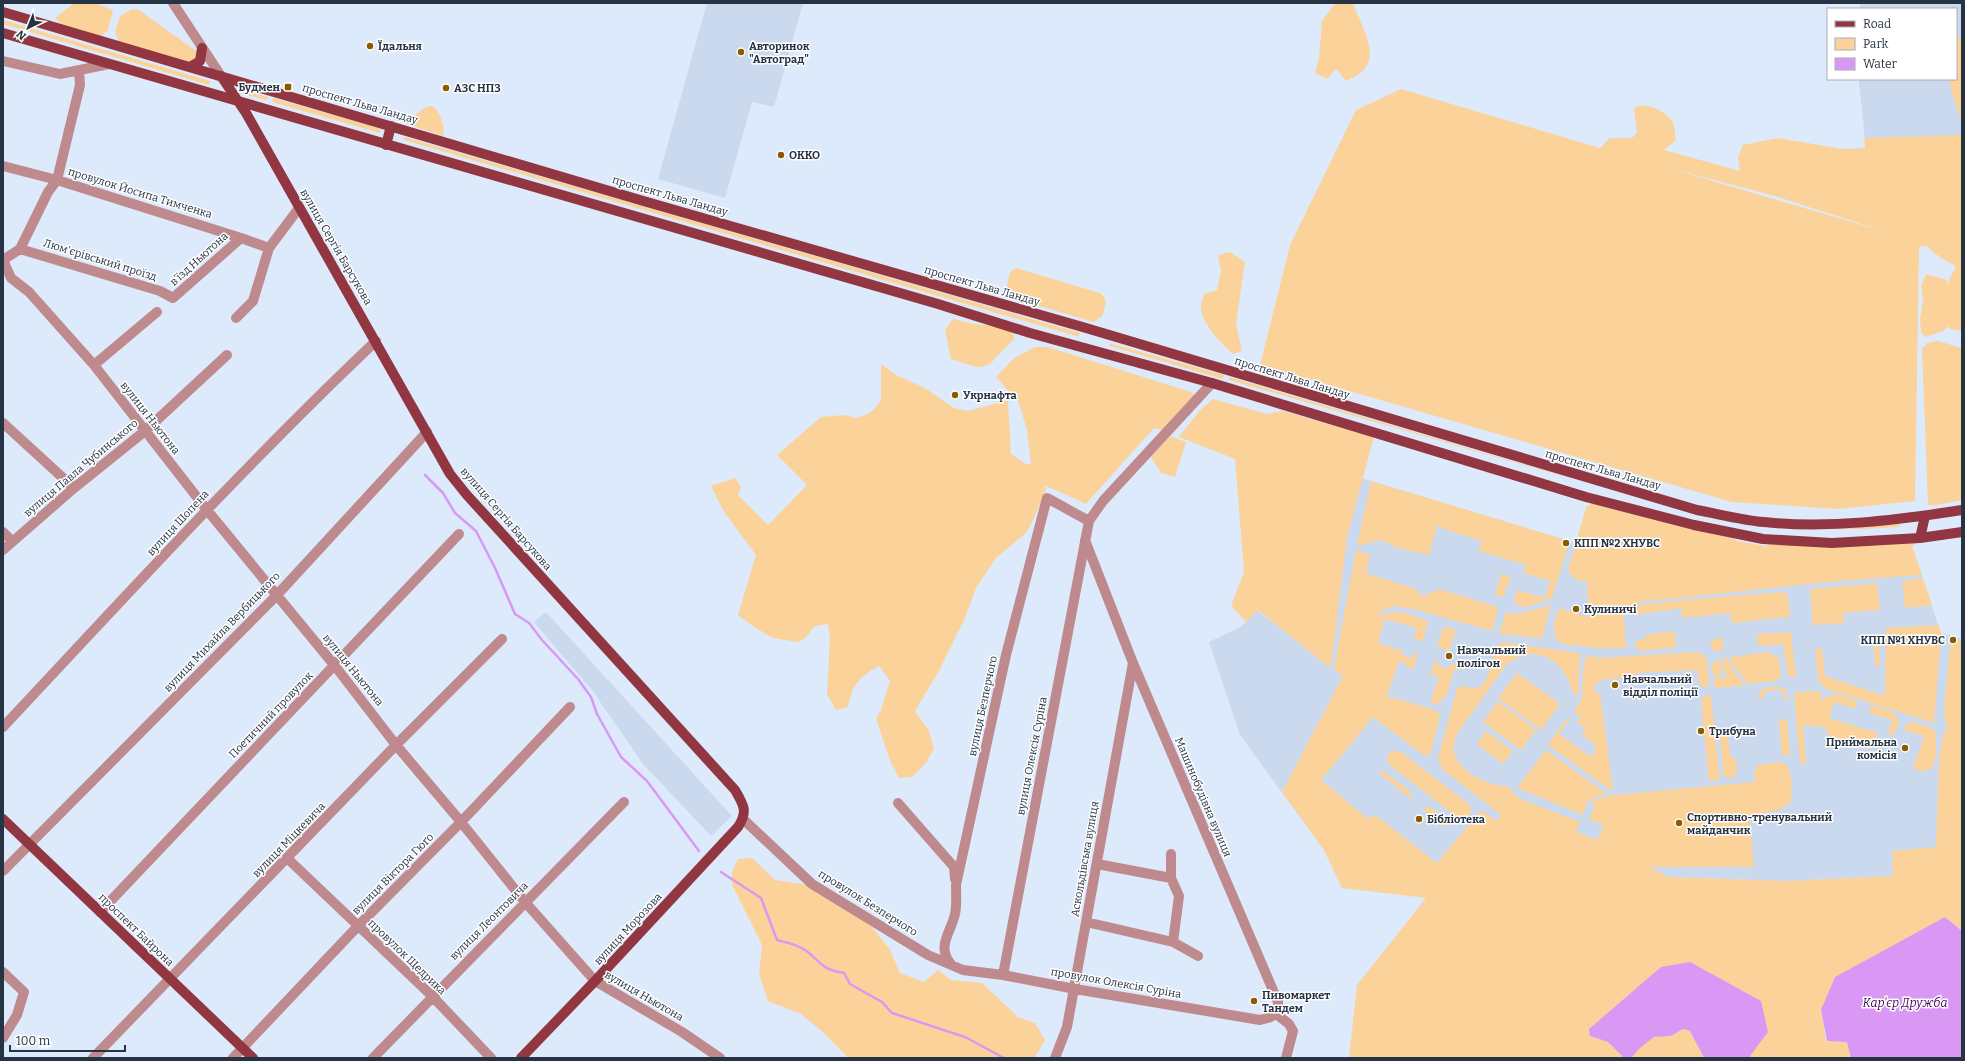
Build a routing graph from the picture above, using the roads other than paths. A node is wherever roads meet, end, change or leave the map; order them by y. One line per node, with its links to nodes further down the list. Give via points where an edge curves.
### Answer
1 (173, 3): 4 (street)
2 (3, 12): 7 (main road, проспект Льва Ландау)
3 (3, 33): 6 (main road)
4 (202, 48): 7 (main road, via 200,61); 9 (street)
5 (3, 61): 8 (street, via 60,74)
6 (109, 64): 8 (street); 10 (main road)
7 (190, 67): 9 (main road, проспект Льва Ландау)
8 (79, 71): 14 (street, via 80,84)
9 (221, 76): 10 (main road, вулиця Сергія Барсукова); 11 (main road, проспект Льва Ландау)
10 (239, 103): 12 (main road); 15 (main road, вулиця Сергія Барсукова)
11 (391, 126): 12 (main road); 24 (main road, проспект Льва Ландау)
12 (386, 144): 26 (main road)
13 (3, 166): 14 (street, провулок Йосипа Тимченка)
14 (57, 180): 16 (street, провулок Йосипа Тимченка); 18 (street, via 48,192)
15 (298, 208): 17 (street); 25 (main road, вулиця Сергія Барсукова)
16 (241, 238): 17 (street, провулок Йосипа Тимченка); 21 (street, в’їзд Ньютона)
17 (269, 248): 23 (street, via 253,301)
18 (20, 249): 19 (street); 21 (street, Люм'єрівський проїзд, via 160,291)
19 (3, 260): 20 (street, вулиця Ньютона)
20 (7, 280): 28 (street, вулиця Ньютона, via 30,292)
21 (173, 298)
22 (157, 312): 28 (street)
23 (236, 318)
24 (1086, 328): 26 (main road); 36 (main road, проспект Льва Ландау, via 1697,510 1763,522 1831,524)
25 (376, 341): 32 (main road, вулиця Сергія Барсукова); 34 (street, вулиця Шопена)
26 (1081, 346): 29 (main road)
27 (227, 356): 31 (street, вулиця Павла Чубинського)
28 (94, 365): 31 (street, вулиця Ньютона)
29 (1212, 383): 37 (street, via 1143,456); 41 (main road, via 1593,499 1694,525 1763,539 1824,542)
30 (3, 423): 33 (street)
31 (145, 431): 33 (street, вулиця Павла Чубинського); 34 (street, вулиця Ньютона)
32 (427, 432): 45 (street, вулиця Михайла Вербицького); 54 (main road, вулиця Сергія Барсукова, via 450,474 466,494 735,790)
33 (74, 488): 43 (street, вулиця Павла Чубинського)
34 (207, 510): 45 (street, вулиця Ньютона); 50 (street, вулиця Шопена)
35 (1962, 510): 36 (main road, проспект Льва Ландау)
36 (1925, 516): 41 (main road)
37 (1088, 521): 42 (street, вулиця Олексія Суріна); 63 (street, вулиця Безперчого, via 1047,498 1006,655)
38 (3, 532): 43 (street)
39 (1962, 532): 41 (main road)
40 (459, 534): 48 (street, Поетичний провулок)
41 (1920, 538)
42 (1085, 540): 47 (street, Машинобудівна вулиця); 72 (street, вулиця Олексія Суріна)
43 (12, 541): 44 (street, вулиця Павла Чубинського)
44 (3, 550)
45 (276, 596): 48 (street, вулиця Ньютона); 57 (street, вулиця Михайла Вербицького)
46 (502, 639): 51 (street, вулиця Міцкевича)
47 (1133, 663): 60 (street, Аскольдівська вулиця); 77 (street, Машинобудівна вулиця, via 1278,1002)
48 (335, 666): 51 (street, вулиця Ньютона); 65 (street, Поетичний провулок)
49 (570, 708): 56 (street, вулиця Віктора Гюґо)
50 (3, 727)
51 (396, 745): 56 (street, вулиця Ньютона); 59 (street, вулиця Міцкевича)
52 (624, 802): 64 (street, вулиця Леонтовича)
53 (898, 803): 63 (street, via 954,868)
54 (744, 814): 70 (street, провулок Безперчого, via 812,884 928,955); 74 (main road, вулиця Морозова, via 738,827)
55 (3, 819): 57 (main road, проспект Байрона)
56 (461, 822): 64 (street, вулиця Ньютона); 67 (street, вулиця Віктора Гюґо)
57 (30, 845): 61 (street, вулиця Михайла Вербицького); 65 (main road, проспект Байрона)
58 (1171, 854): 62 (street)
59 (288, 859): 67 (street, провулок Щедрика); 73 (street, вулиця Міцкевича)
60 (1097, 864): 62 (street); 66 (street, Аскольдівська вулиця)
61 (3, 871)
62 (1171, 878): 68 (street, via 1179,896)
63 (956, 885): 70 (street, вулиця Безперчого, via 955,913 944,944 946,958)
64 (525, 902): 74 (street, вулиця Ньютона); 76 (street, вулиця Леонтовича)
65 (100, 912): 73 (main road, проспект Байрона)
66 (1086, 922): 68 (street); 75 (street, Аскольдівська вулиця)
67 (358, 926): 76 (street, провулок Щедрика); 79 (street, вулиця Віктора Гюґо)
68 (1173, 942): 69 (street)
69 (1198, 956)
70 (951, 964): 72 (street, провулок Олексія Суріна, via 963,970)
71 (3, 972): 78 (street, via 24,992 17,1015)
72 (1003, 976): 75 (street, провулок Олексія Суріна)
73 (170, 978): 79 (main road, проспект Байрона); 80 (street, вулиця Міцкевича)
74 (595, 981): 85 (main road, вулиця Морозова); 86 (street, вулиця Ньютона, via 682,1032)
75 (1074, 989): 77 (street, провулок Олексія Суріна, via 1260,1020 1265,1020); 87 (street, Аскольдівська вулиця, via 1067,1027)
76 (432, 996): 83 (street, вулиця Леонтовича); 84 (street, провулок Щедрика)
77 (1275, 1013): 88 (street, via 1289,1024 1293,1031)
78 (3, 1038)
79 (243, 1048): 81 (street, вулиця Віктора Гюґо); 82 (main road, проспект Байрона)
80 (93, 1058)
81 (233, 1058)
82 (253, 1058)
83 (373, 1058)
84 (491, 1058)
85 (521, 1058)
86 (720, 1058)
87 (1056, 1058)
88 (1286, 1058)

